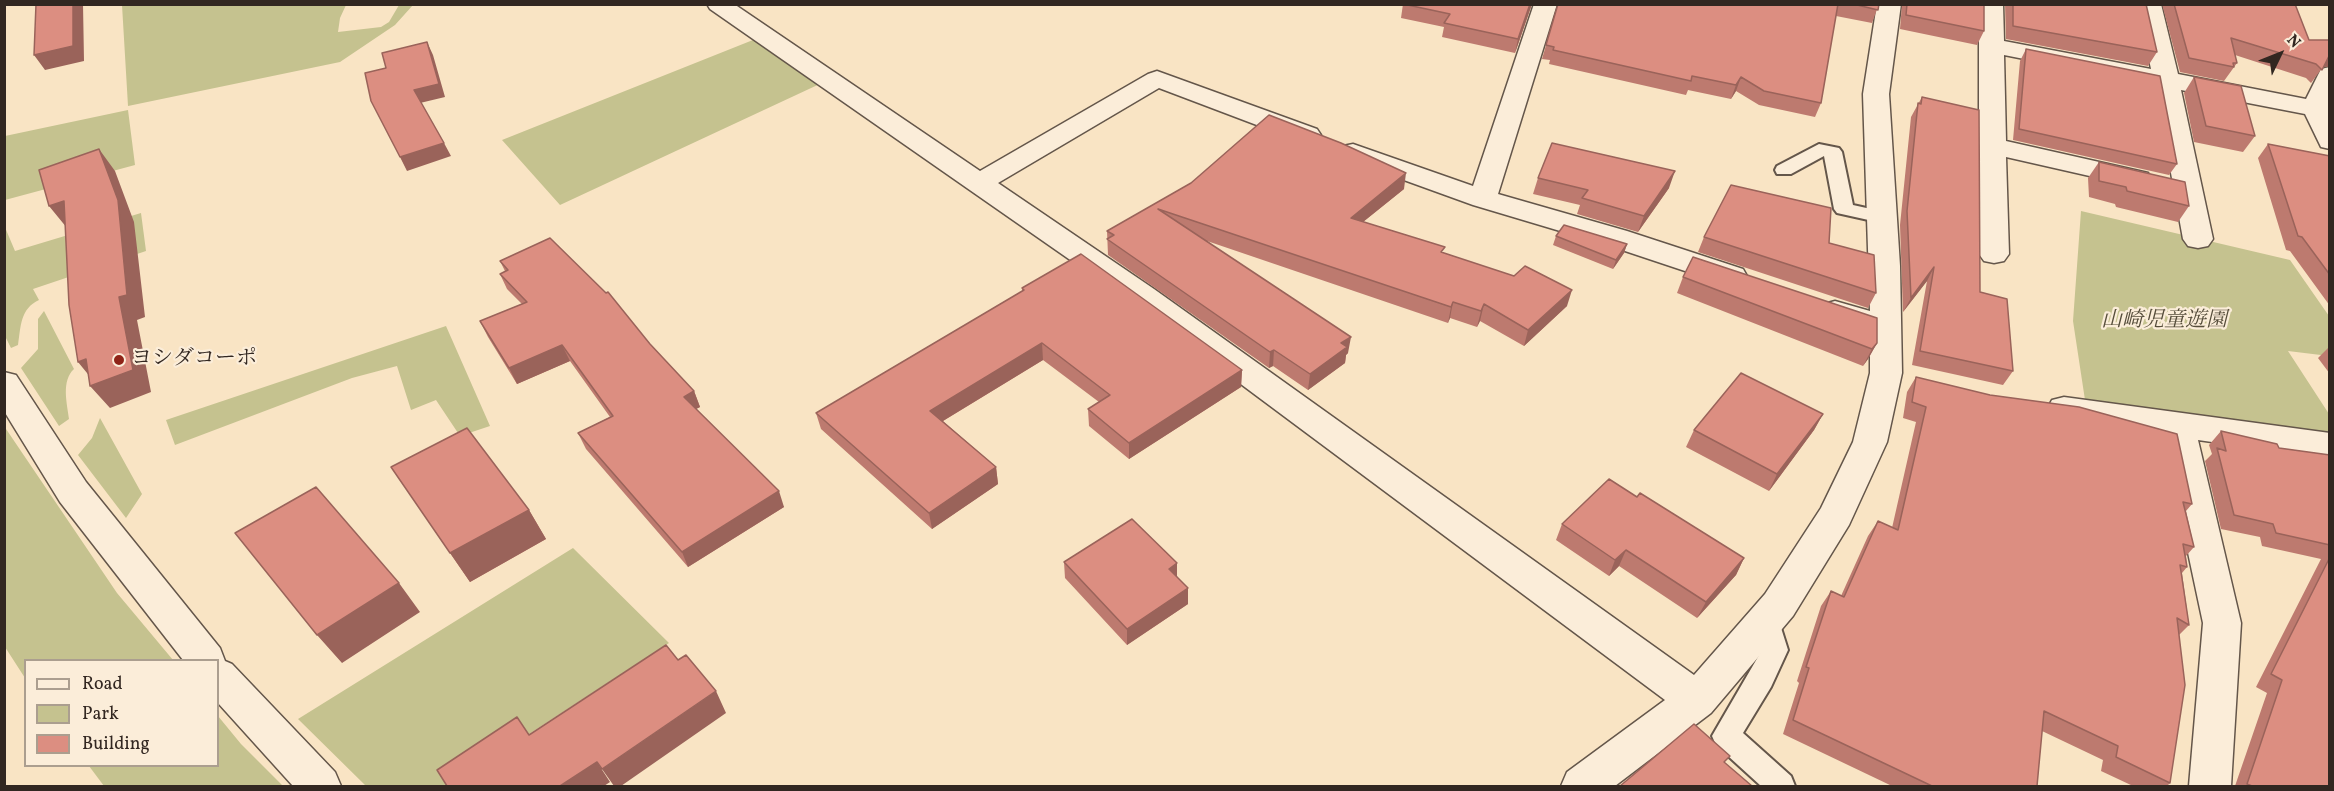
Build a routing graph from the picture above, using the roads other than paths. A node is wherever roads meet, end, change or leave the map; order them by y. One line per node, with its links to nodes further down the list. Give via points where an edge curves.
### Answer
1 (718, 4): 13 (street)
2 (1546, 4): 15 (street)
3 (1889, 4): 16 (street, via 1876,94)
4 (1991, 4): 6 (street)
5 (2149, 4): 8 (street)
6 (1993, 46): 8 (street); 11 (street)
7 (2330, 74): 9 (street)
8 (2166, 78): 9 (street); 14 (street)
9 (2321, 102): 10 (street)
10 (2330, 141)
11 (1994, 146): 14 (street); 18 (street)
12 (1784, 170): 16 (lane, via 1819,149 1833,152 1844,209)
13 (979, 183): 15 (street, via 1157,79); 29 (street, via 1149,300)
14 (2188, 190): 17 (street)
15 (1483, 199): 19 (street)
16 (1882, 217): 21 (street)
17 (2198, 239)
18 (1994, 254)
19 (1751, 283)
20 (1807, 301): 21 (street)
21 (1885, 327): 26 (street, via 1902,377 1836,515)
22 (4, 383): 27 (street, via 73,492)
23 (2038, 405): 24 (street)
24 (2178, 426): 25 (street); 33 (street, via 2222,623)
25 (2330, 446)
26 (1767, 620): 29 (street); 32 (lane, via 1775,650 1726,736)
27 (205, 659)
28 (219, 677): 30 (street)
29 (1697, 700): 31 (street)
30 (320, 786)
31 (1582, 786)
32 (1781, 786)
33 (2210, 786)

